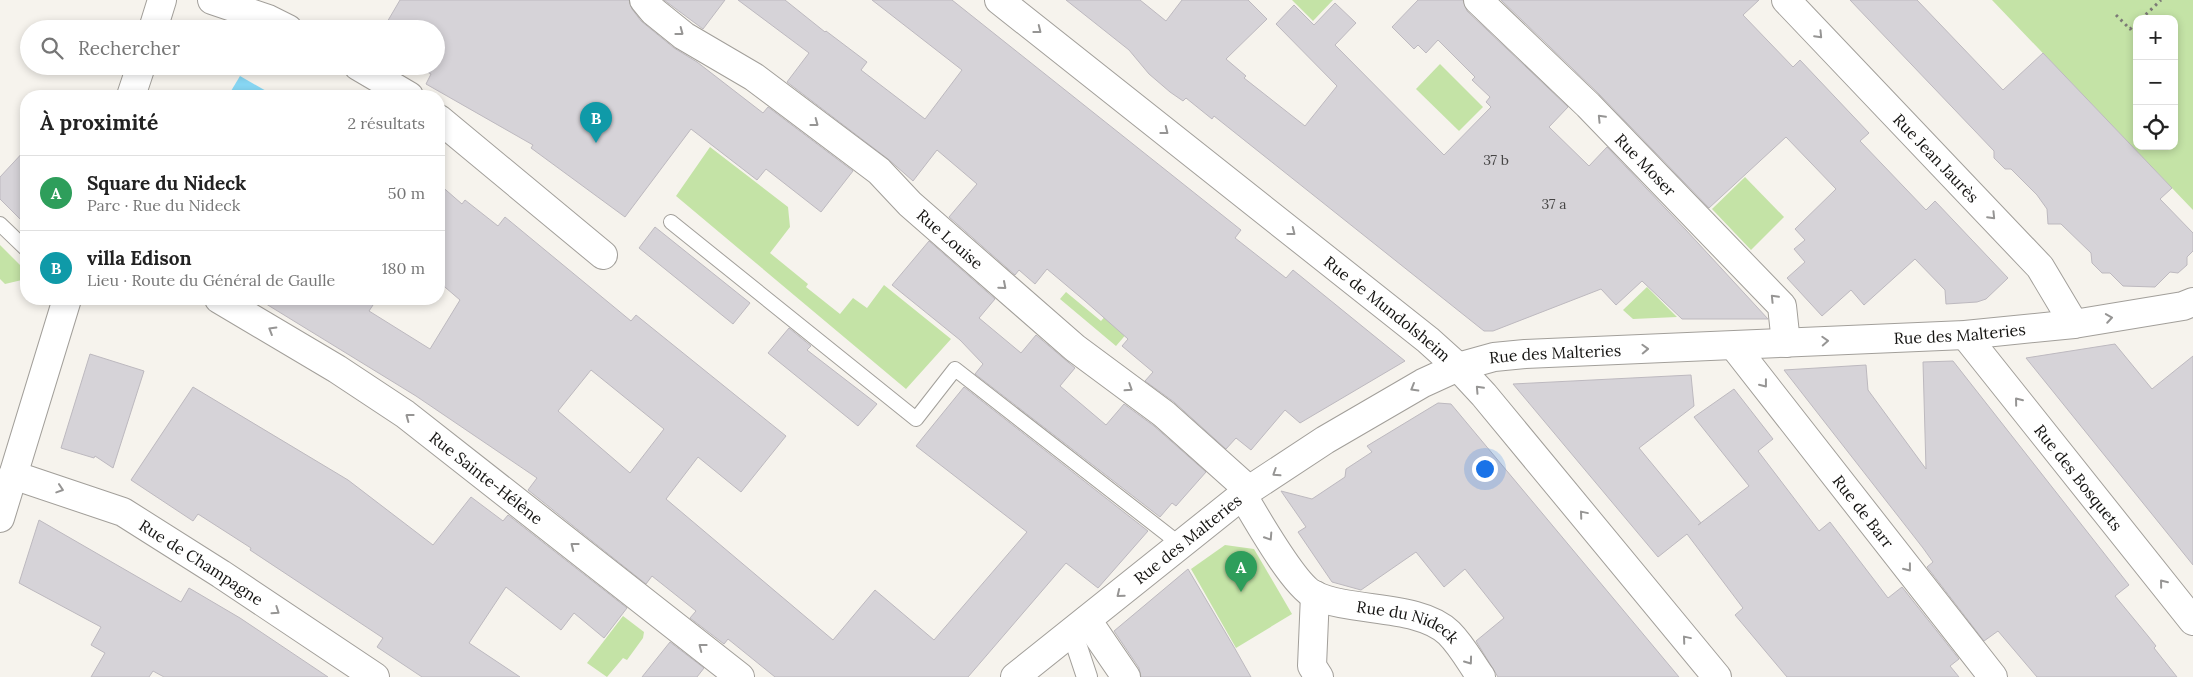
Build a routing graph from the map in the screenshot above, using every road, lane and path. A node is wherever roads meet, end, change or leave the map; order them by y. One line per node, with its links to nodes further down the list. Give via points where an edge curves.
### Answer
1 (162, 0): 10 (street)
2 (212, 0): 11 (street)
3 (644, 0): 31 (street, Rue Louise, one-way to 31, via 684,36 754,77 879,171 910,204 1075,348 1164,414)
4 (999, 0): 29 (street, Rue de Mundolsheim, one-way to 29)
5 (1478, 0): 27 (street, Rue Moser, one-way to 5, via 1782,306 1588,105)
6 (1786, 0): 25 (street, Rue Jean Jaurès, one-way to 25, via 2040,267)
7 (2161, 0): 9 (path)
8 (2116, 15): 12 (path, via 2130,29)
9 (2145, 15)
10 (156, 20)
11 (270, 20)
12 (2133, 26)
13 (138, 75): 15 (street)
14 (373, 75): 16 (street)
15 (134, 90)
16 (399, 90)
17 (445, 125): 21 (street)
18 (671, 222): 33 (lane, via 916,419 955,369)
19 (0, 224): 20 (lane)
20 (20, 243)
21 (603, 254)
22 (2193, 302): 25 (street, Rue des Malteries, one-way to 22)
23 (65, 305): 30 (street)
24 (229, 305): 38 (street, Rue Sainte-Hélène, one-way to 24, via 405,414)
25 (2074, 324): 26 (street, Rue des Malteries)
26 (1965, 335): 27 (street, Rue des Malteries, one-way to 26); 35 (street, Rue des Bosquets, one-way to 26)
27 (1786, 343): 28 (street, Rue des Malteries)
28 (1734, 346): 29 (street, Rue des Malteries, one-way to 28, via 1494,357 1525,354); 45 (street, Rue de Barr, one-way to 45)
29 (1458, 367): 31 (street, Rue des Malteries, one-way to 31, via 1423,383 1341,431); 44 (street, Rue de Mundolsheim, one-way to 29)
30 (13, 475): 32 (street); 37 (street, Rue de Champagne, one-way to 37, via 123,512)
31 (1246, 493): 33 (street, Rue des Malteries); 34 (street, Rue du Nideck, one-way to 34, via 1300,584)
32 (0, 515)
33 (1181, 545): 36 (street, Rue des Malteries, one-way to 36)
34 (1315, 595): 42 (street, via 1312,666); 43 (street, Rue du Nideck, one-way to 43, via 1424,618 1437,624 1450,634)
35 (2193, 621)
36 (1080, 626): 39 (street, Rue des Malteries); 40 (street); 41 (street)
37 (375, 677)
38 (740, 677)
39 (1015, 677)
40 (1087, 677)
41 (1126, 677)
42 (1319, 677)
43 (1481, 677)
44 (1717, 677)
45 (1993, 677)

